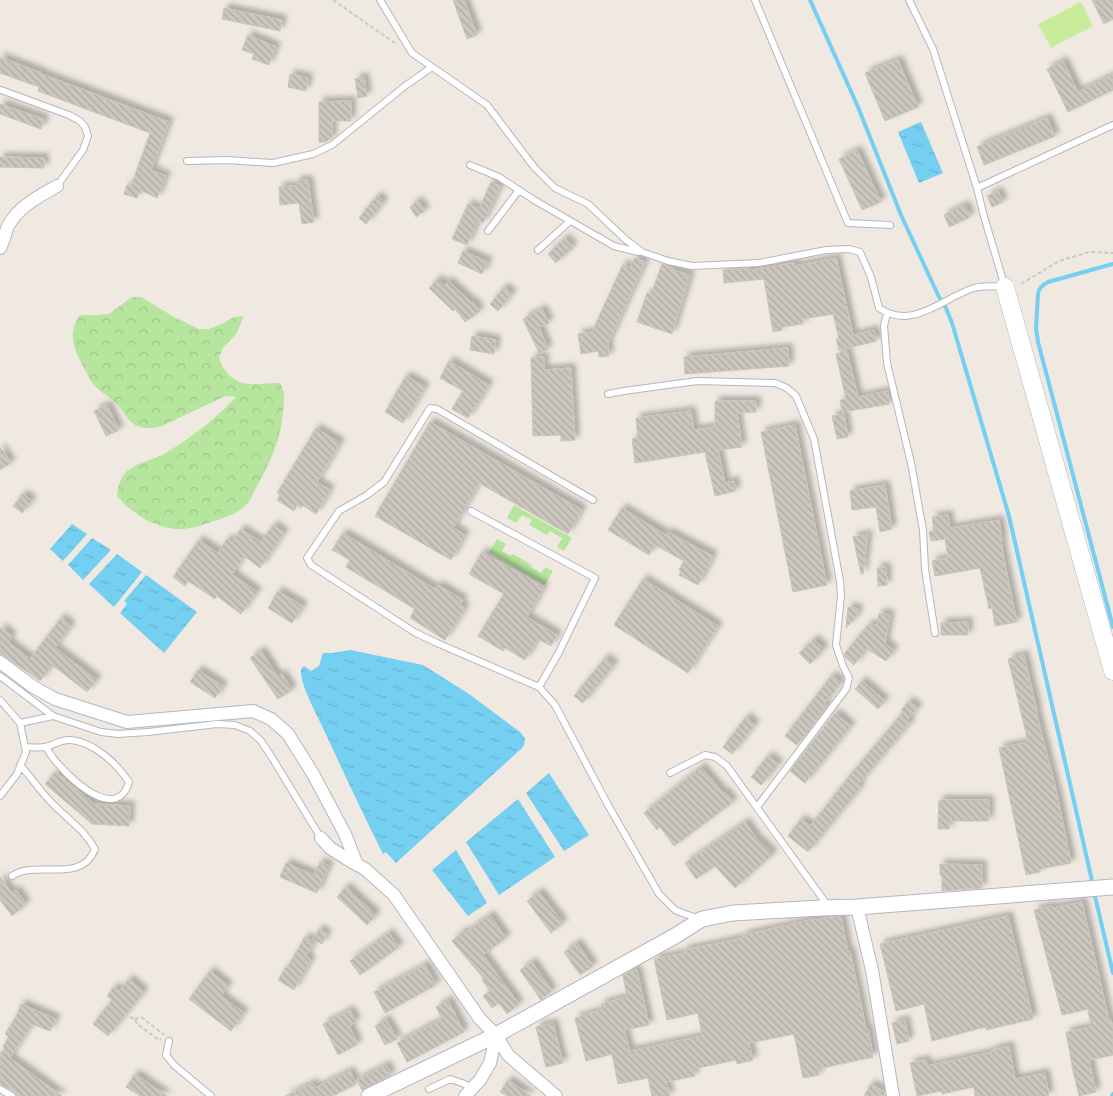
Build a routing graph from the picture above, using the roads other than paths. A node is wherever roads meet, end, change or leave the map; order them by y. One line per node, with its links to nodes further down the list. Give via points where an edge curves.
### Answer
1 (380, 0): 4 (lane, via 412,53)
2 (755, 0): 13 (lane, via 848,223)
3 (909, 0): 10 (lane, via 933,50)
4 (432, 67): 7 (lane, via 332,145 313,154 273,163); 17 (lane, via 487,105 534,167 555,188 588,204)
5 (1, 90): 9 (lane, via 69,115 85,127 88,136 83,150)
6 (1113, 124): 10 (lane)
7 (187, 161)
8 (470, 165): 11 (lane, via 499,176)
9 (57, 186): 15 (street, via 28,202 15,216)
10 (977, 188): 18 (lane)
11 (519, 190): 12 (lane); 14 (lane)
12 (570, 221): 16 (lane); 17 (lane, via 614,246)
13 (890, 225)
14 (488, 231)
15 (0, 248)
16 (538, 250)
17 (642, 252): 19 (lane, via 692,266 759,263 849,248 860,252 879,308)
18 (1005, 287): 19 (lane, via 974,288 914,315); 25 (main road)
19 (888, 313): 23 (lane, via 884,326 887,363 913,472)
20 (608, 394): 36 (lane, via 697,381 775,383 796,396 814,439 840,581 836,645 848,678 846,689)
21 (592, 500): 27 (lane, via 437,409 430,408 384,482 338,511 308,558 311,565 414,632)
22 (471, 510): 27 (lane, via 595,578)
23 (935, 633)
24 (0, 662): 38 (street, via 55,699 128,722 253,711 271,719 288,734 313,774 345,834)
25 (1113, 671)
26 (0, 676): 29 (lane)
27 (539, 687): 43 (lane, via 555,705 659,894 674,910)
28 (0, 700): 30 (lane)
29 (53, 716): 30 (lane); 37 (lane, via 101,732 118,734 217,724 235,725 250,731 266,748)
30 (20, 723): 31 (lane)
31 (25, 747): 32 (lane); 33 (lane)
32 (46, 747): 32 (lane, via 60,767 97,796 119,798 127,790 129,782 112,760 88,745 70,740)
33 (20, 765): 35 (lane); 39 (lane, via 50,801 84,832 94,849 86,863 78,867 27,870)
34 (670, 773): 36 (lane, via 705,755 715,757 727,766)
35 (0, 796)
36 (757, 807): 42 (lane)
37 (321, 838): 38 (street)
38 (356, 865): 44 (street, via 394,894 480,1019)
39 (12, 876)
40 (1113, 886): 41 (street)
41 (857, 906): 42 (street); 53 (street, via 872,970)
42 (829, 907): 43 (street, via 733,913)
43 (702, 919): 44 (street)
44 (496, 1035): 48 (street, via 490,1063); 51 (street); 52 (street, via 508,1055)
45 (169, 1041): 49 (lane, via 166,1055)
46 (0, 1089): 50 (lane)
47 (429, 1089): 48 (lane, via 450,1079 462,1083)
48 (469, 1092)
49 (208, 1095)
50 (12, 1096)
51 (370, 1096)
52 (556, 1096)
53 (893, 1096)

